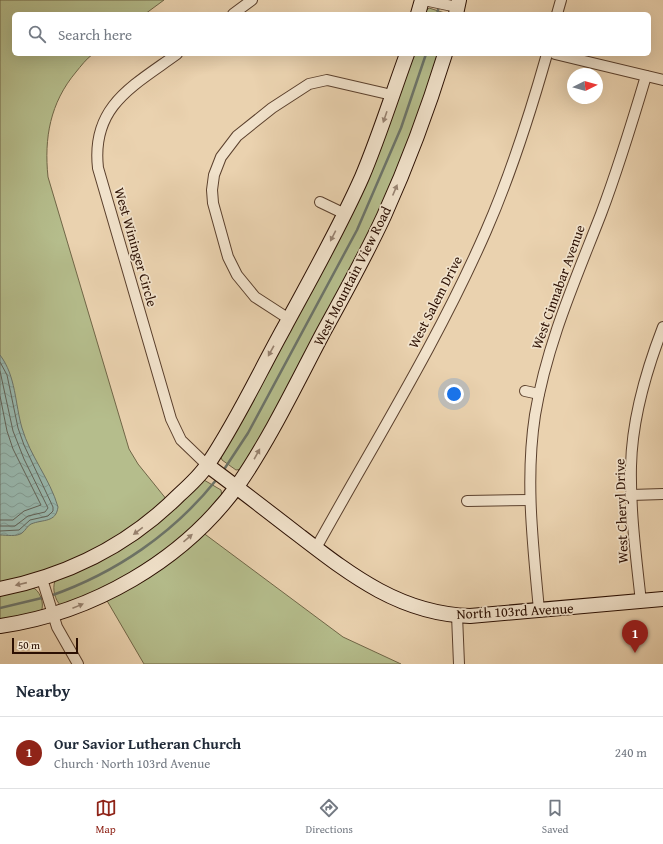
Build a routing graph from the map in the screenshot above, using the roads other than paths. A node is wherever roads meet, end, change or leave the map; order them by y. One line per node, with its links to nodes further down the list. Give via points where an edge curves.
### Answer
1 (252, 0): 5 (street)
2 (423, 0): 4 (street); 6 (street)
3 (561, 0): 7 (street)
4 (457, 7)
5 (236, 12)
6 (419, 12)
7 (558, 12)
8 (174, 56): 22 (street, West Wininger Circle, via 117,100 101,125 96,144 97,157 98,168 171,419 181,440)
9 (406, 56): 15 (street)
10 (444, 56): 23 (street, West Mountain View Road, one-way to 10, via 276,421 385,215 417,137)
11 (546, 56): 28 (street, West Salem Drive, via 519,146 487,230 424,355)
12 (563, 56): 13 (street)
13 (646, 76): 14 (street); 21 (street, West Cinnabar Avenue, via 610,188 557,324)
14 (663, 80)
15 (392, 95): 17 (street, one-way to 17, via 370,157); 18 (street, via 327,80 308,84 237,136 221,157 214,175 212,190 213,203 228,257 237,276 255,297)
16 (320, 202): 17 (street)
17 (345, 214): 18 (street, one-way to 18)
18 (289, 319): 22 (street, one-way to 22)
19 (663, 327): 25 (street, West Cheryl Drive, via 640,399 632,456)
20 (525, 391): 21 (street)
21 (539, 394): 26 (street, West Cinnabar Avenue, via 533,439)
22 (207, 465): 23 (street, North 103rd Avenue); 29 (street, one-way to 29, via 159,514 120,544 89,561)
23 (236, 487): 28 (street, North 103rd Avenue); 34 (street, one-way to 23, via 94,599 152,566 199,528)
24 (663, 494): 25 (street)
25 (631, 495): 32 (street, West Cheryl Drive)
26 (530, 500): 27 (street); 33 (street, West Cinnabar Avenue)
27 (467, 501)
28 (316, 548): 35 (street, North 103rd Avenue, via 368,585 390,597 422,609)
29 (42, 579): 30 (street, one-way to 30); 34 (street)
30 (0, 589)
31 (663, 599): 32 (street, North 103rd Avenue)
32 (641, 602): 33 (street, North 103rd Avenue)
33 (539, 610): 35 (street, North 103rd Avenue)
34 (52, 615): 36 (street); 37 (street)
35 (457, 615): 38 (street)
36 (0, 626)
37 (78, 664)
38 (459, 664)

